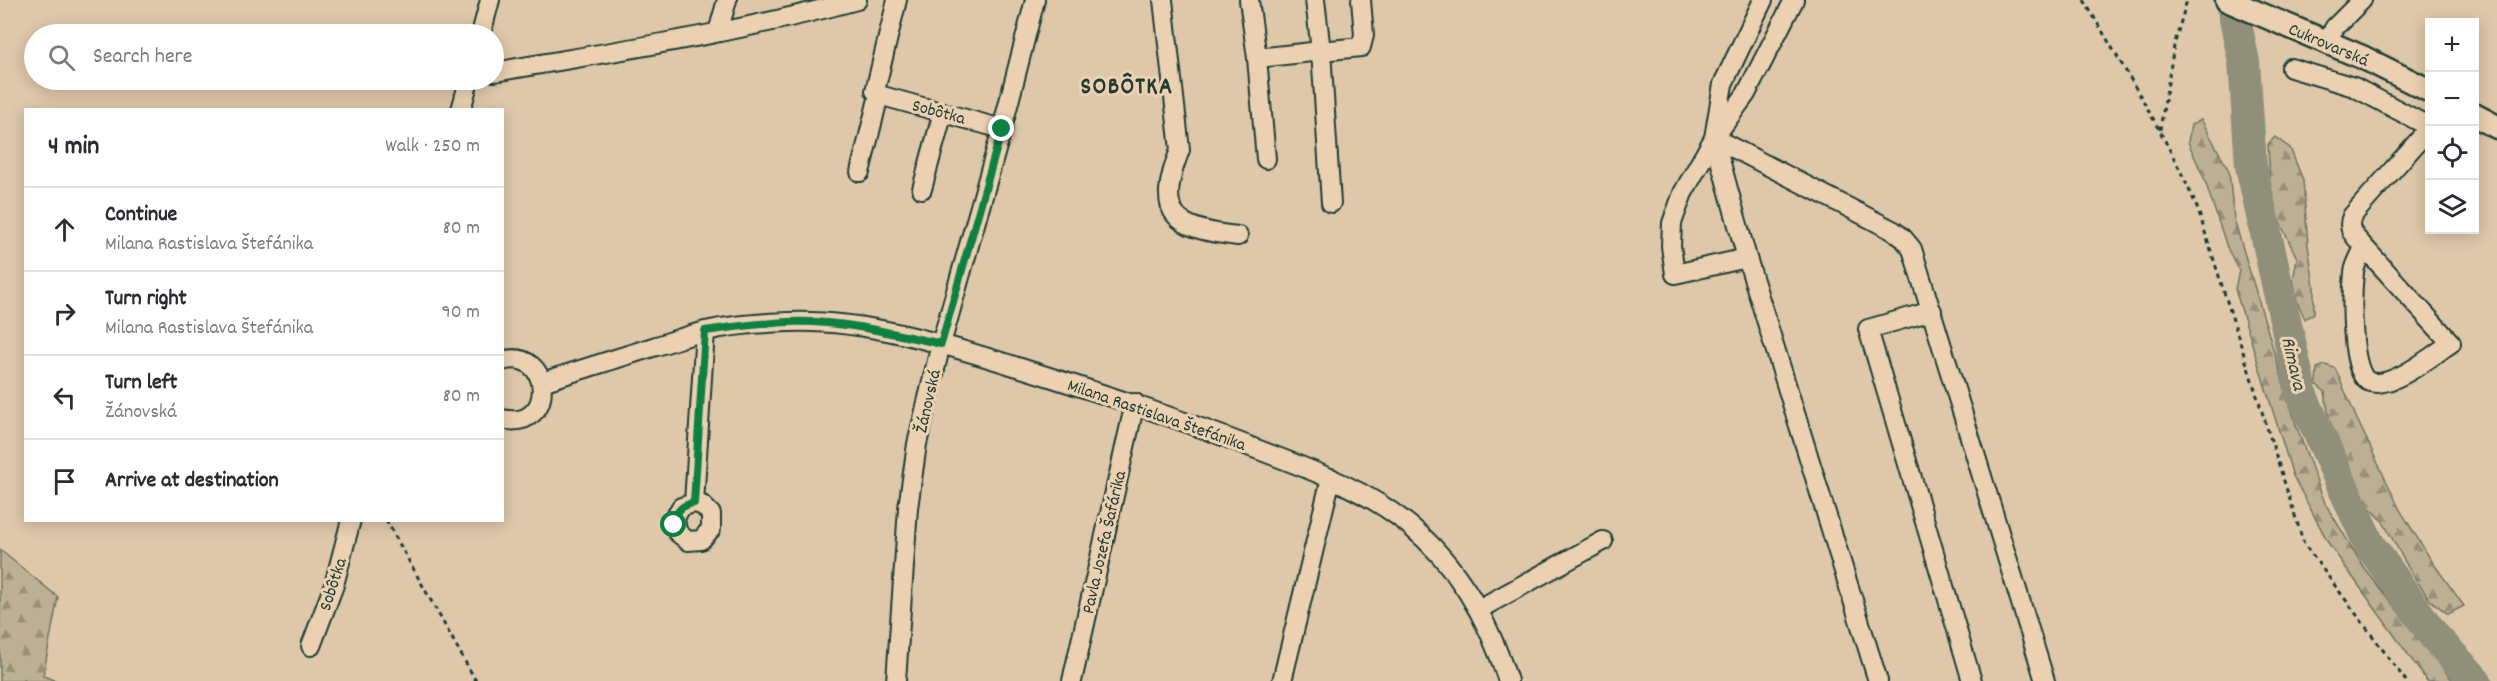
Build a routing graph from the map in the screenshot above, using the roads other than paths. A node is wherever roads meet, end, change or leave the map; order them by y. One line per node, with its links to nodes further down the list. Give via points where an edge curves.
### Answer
1 (490, 0): 14 (street)
2 (727, 0): 15 (street)
3 (856, 0): 15 (street)
4 (897, 0): 23 (street, via 875,91)
5 (1035, 0): 30 (street)
6 (1163, 0): 36 (street, via 1180,150 1169,193 1174,215 1183,224 1210,233)
7 (1249, 0): 18 (street)
8 (1315, 0): 17 (street)
9 (1361, 0): 17 (street, via 1361,47)
10 (1763, 0): 31 (street, via 1723,84)
11 (1794, 0): 31 (street, via 1746,94)
12 (2227, 0): 16 (main road, Cukrovarská)
13 (2362, 0): 16 (street)
14 (484, 24)
15 (718, 32): 20 (street)
16 (2326, 42): 21 (main road, Cukrovarská)
17 (1321, 51): 18 (street); 35 (street)
18 (1257, 58): 32 (street)
19 (2291, 68): 27 (street, via 2354,87)
20 (504, 70)
21 (2425, 89)
22 (466, 90): 24 (street)
23 (879, 95): 25 (street, Sobôtka); 33 (street)
24 (462, 108)
25 (943, 112): 30 (street, Sobôtka); 34 (street)
26 (2479, 117): 29 (main road)
27 (2425, 122)
28 (2426, 126): 37 (street, via 2420,139 2352,216 2350,232)
29 (2497, 126)
30 (1002, 129): 41 (street, Žánovská)
31 (1714, 138): 38 (street); 38 (street, via 1683,193 1672,223 1675,274); 39 (street, via 1903,238 1912,249)
32 (1266, 159)
33 (861, 172)
34 (922, 189)
35 (1331, 203)
36 (1238, 236)
37 (2364, 247): 37 (street, via 2451,343 2384,382 2363,378 2352,328 2354,270)
38 (1747, 258): 56 (street)
39 (1932, 311): 57 (street, via 1868,329); 58 (street)
40 (705, 331): 41 (street, Milana Rastislava Štefánika, via 790,322 829,323); 43 (street, Milana Rastislava Štefánika); 47 (street)
41 (941, 344): 44 (street, Milana Rastislava Štefánika); 52 (street, Žánovská, via 917,444 908,508)
42 (504, 361): 43 (street, via 520,360 530,365)
43 (542, 382): 45 (street, via 543,393 534,412 515,421)
44 (1135, 403): 46 (street, Milana Rastislava Štefánika); 53 (street, Pavla Jozefa Šafárika)
45 (504, 419)
46 (1331, 478): 50 (street, Milana Rastislava Štefánika, via 1376,501 1408,524 1457,574); 54 (street)
47 (694, 503)
48 (350, 522): 51 (street, Sobôtka, via 334,585)
49 (1603, 541): 50 (street)
50 (1479, 609): 55 (street, Milana Rastislava Štefánika, via 1497,645)
51 (311, 646)
52 (896, 681)
53 (1072, 681)
54 (1282, 681)
55 (1508, 681)
56 (1878, 681)
57 (1972, 681)
58 (2045, 681)

